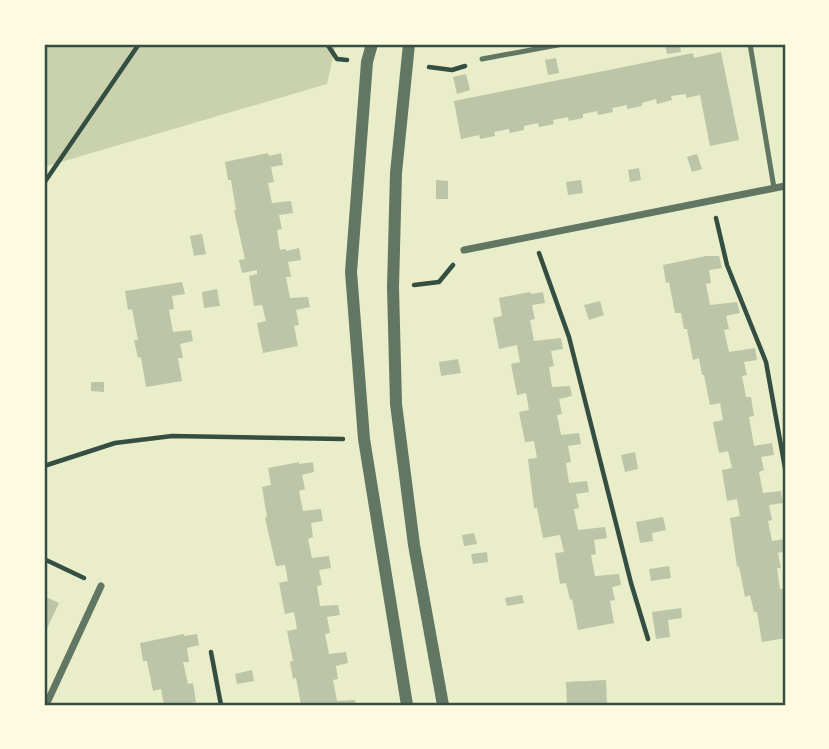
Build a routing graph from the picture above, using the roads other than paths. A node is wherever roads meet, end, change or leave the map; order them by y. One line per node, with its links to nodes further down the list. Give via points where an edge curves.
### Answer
1 (372, 44): 11 (street, via 351,272 364,439)
2 (410, 44): 12 (street, via 396,173 396,404 414,545)
3 (563, 44): 5 (lane)
4 (750, 44): 7 (lane)
5 (482, 59)
6 (785, 186): 7 (street)
7 (774, 188): 8 (street)
8 (464, 250)
9 (101, 586): 10 (street)
10 (46, 705)
11 (407, 705)
12 (443, 705)

